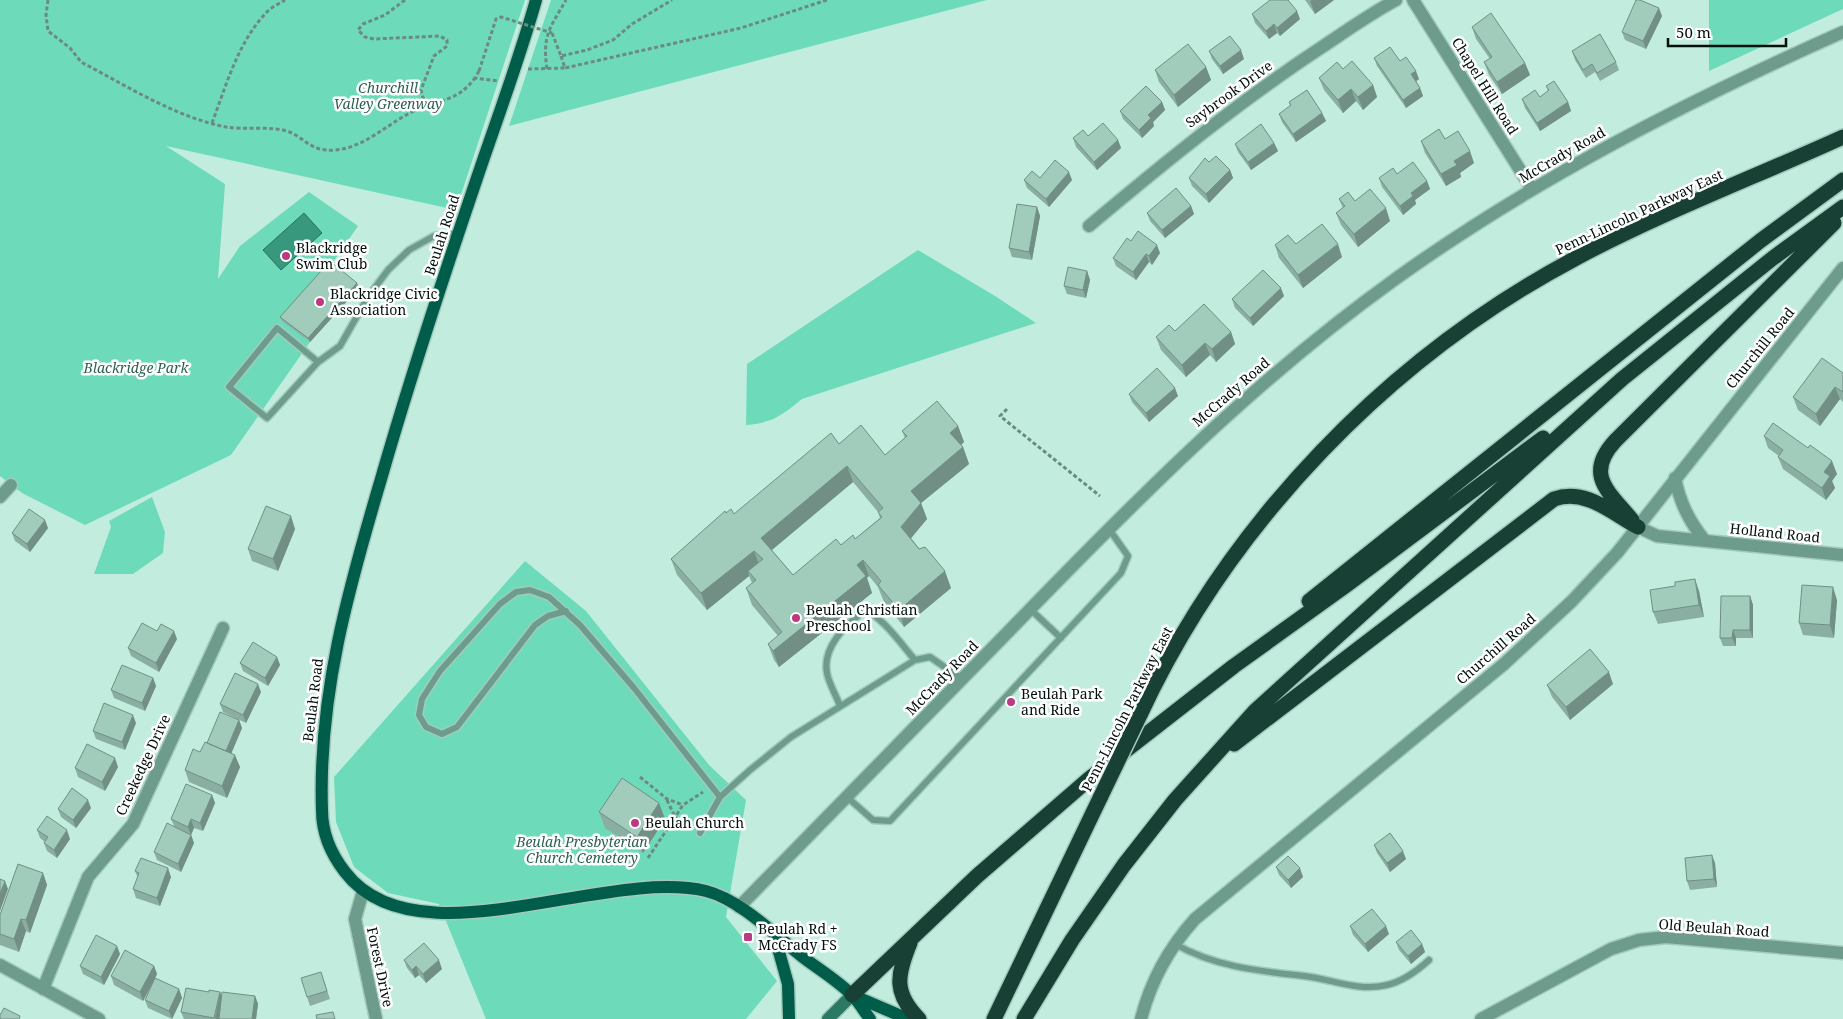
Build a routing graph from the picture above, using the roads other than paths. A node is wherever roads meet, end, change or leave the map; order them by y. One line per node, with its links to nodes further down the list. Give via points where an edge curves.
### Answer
1 (536, 0): 11 (main road, Beulah Road)
2 (1396, 0): 10 (street, Saybrook Drive, via 1237,106)
3 (1413, 0): 7 (street, Chapel Hill Road)
4 (1843, 32): 7 (street, McCrady Road, via 1705,94 1614,141)
5 (1843, 137): 45 (highway, Penn-Lincoln Parkway East, bridge, via 1576,258 1485,314 1421,361 1320,454 1248,538 1182,635)
6 (1843, 180): 27 (highway, via 1760,241 1349,567)
7 (1532, 189): 19 (street, McCrady Road, via 1422,260 1323,334 1215,426)
8 (1843, 208): 14 (highway, via 1773,258)
9 (1843, 214): 18 (highway, via 1603,455 1599,471 1601,480)
10 (1089, 226)
11 (459, 233): 13 (lane, via 434,236 409,250 388,270 368,297 340,346); 34 (main road, Beulah Road, via 403,402 357,558 331,673 320,767 322,820 336,860)
12 (1843, 268): 15 (street, Churchill Road)
13 (318, 362): 13 (lane, via 277,328 229,387 267,418)
14 (1622, 378): 27 (highway); 30 (highway, via 1287,680)
15 (1675, 478): 18 (street, Churchill Road); 20 (street, via 1682,507)
16 (11, 485): 17 (street)
17 (0, 497)
18 (1638, 527): 20 (street, Holland Road, via 1657,536); 30 (highway, via 1590,499 1572,495 1554,499); 38 (street, Churchill Road, via 1596,576 1540,632 1210,905)
19 (1109, 529): 22 (street, McCrady Road); 25 (lane, via 1128,556 1121,573)
20 (1705, 541): 21 (street, Holland Road)
21 (1843, 555)
22 (1030, 609): 25 (lane); 28 (street, McCrady Road)
23 (566, 611): 23 (lane, via 549,598 530,590 516,592 500,604 440,671 422,699 419,715 426,727 442,734 457,726 535,625 548,616); 31 (lane, via 634,688)
24 (223, 628): 42 (street, Creekedge Drive, via 133,824 88,877)
25 (1061, 638): 32 (lane, via 890,821 873,820)
26 (915, 660): 28 (lane, via 930,657); 29 (lane); 29 (lane, via 880,620 871,613 862,612 836,637 826,666)
27 (1234, 666): 37 (highway, via 1089,779)
28 (962, 679): 32 (street, McCrady Road)
29 (840, 706): 31 (lane, via 792,737)
30 (1202, 768): 46 (highway, via 1100,899)
31 (720, 797): 33 (lane)
32 (846, 797): 35 (street, McCrady Road)
33 (700, 833)
34 (363, 891): 35 (main road, Beulah Road, via 407,909 436,913 478,911 620,889 653,887 706,891); 48 (street, Forest Drive, via 355,919)
35 (739, 907): 36 (main road, Beulah Road)
36 (774, 934): 43 (main road, Beulah Road); 49 (main road, via 788,984)
37 (912, 937): 43 (highway); 53 (highway, via 901,966 900,990)
38 (1174, 944): 40 (lane, via 1194,955 1228,965 1357,986 1387,985 1414,974); 44 (street, Churchill Road, via 1160,966)
39 (1843, 953): 56 (street, Old Beulah Road, via 1666,937 1639,940 1611,949)
40 (1430, 960)
41 (0, 965): 42 (street)
42 (43, 989): 47 (street)
43 (852, 995): 50 (main road); 51 (main road, Beulah Road); 52 (main road, Beulah Road)
44 (1146, 1002): 54 (street); 55 (street, Churchill Road)
45 (997, 1012)
46 (1024, 1018)
47 (99, 1019)
48 (376, 1019)
49 (789, 1019)
50 (828, 1019)
51 (870, 1019)
52 (908, 1019)
53 (919, 1019)
54 (1134, 1019)
55 (1141, 1019)
56 (1481, 1019)

